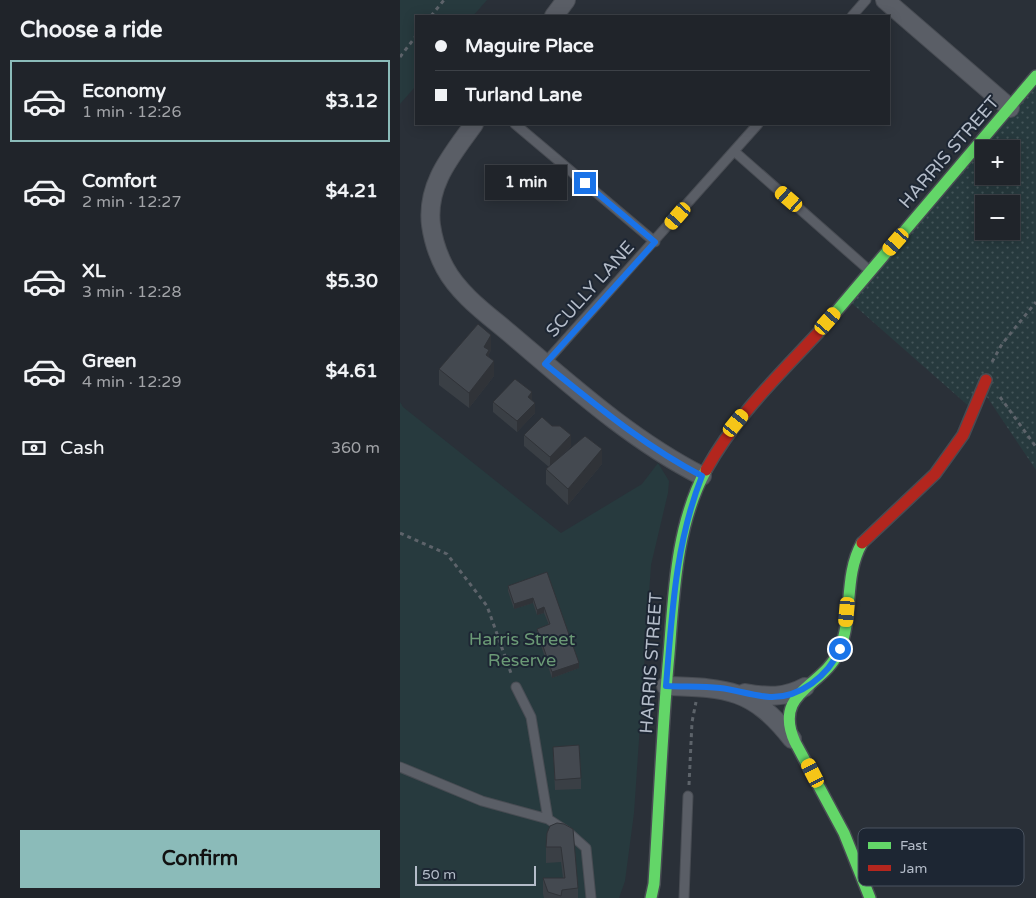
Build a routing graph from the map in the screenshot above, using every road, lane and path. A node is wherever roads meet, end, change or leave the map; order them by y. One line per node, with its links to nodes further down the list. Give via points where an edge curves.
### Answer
1 (444, 0): 5 (path)
2 (566, 0): 6 (street)
3 (866, 0): 7 (lane)
4 (885, 0): 11 (street)
5 (432, 15)
6 (555, 15)
7 (853, 15)
8 (415, 37): 9 (path)
9 (400, 57)
10 (1036, 76): 11 (street, HARRIS STREET)
11 (1010, 108): 17 (street, HARRIS STREET)
12 (473, 125): 19 (street, via 433,188 431,224 436,247 456,284)
13 (515, 125): 16 (lane)
14 (757, 125): 15 (lane, SCULLY LANE)
15 (734, 151): 16 (lane, SCULLY LANE); 17 (lane)
16 (655, 242): 19 (lane, SCULLY LANE)
17 (870, 271): 22 (street, HARRIS STREET, via 744,413)
18 (1036, 302): 20 (path, via 1002,344 992,360)
19 (545, 364): 22 (street, via 640,439)
20 (986, 380): 21 (path); 27 (street, via 963,434 945,462 861,544 852,565 840,649 828,669)
21 (1036, 447)
22 (702, 476): 24 (street, HARRIS STREET, via 678,560)
23 (400, 533): 25 (path, via 447,554 487,606)
24 (666, 686): 26 (street); 36 (street, HARRIS STREET)
25 (516, 687): 32 (lane, via 531,717)
26 (699, 687): 28 (street); 31 (path, via 692,722)
27 (806, 687): 28 (street, via 787,695 770,697); 29 (street, via 794,697 789,713 789,724)
28 (720, 688): 29 (street, via 750,698 772,715)
29 (799, 747): 33 (street)
30 (400, 767): 32 (lane, via 482,801)
31 (688, 796): 37 (lane)
32 (548, 819): 35 (lane, via 586,848)
33 (858, 864)
34 (866, 886): 38 (street)
35 (591, 898)
36 (650, 898)
37 (684, 898)
38 (870, 898)

